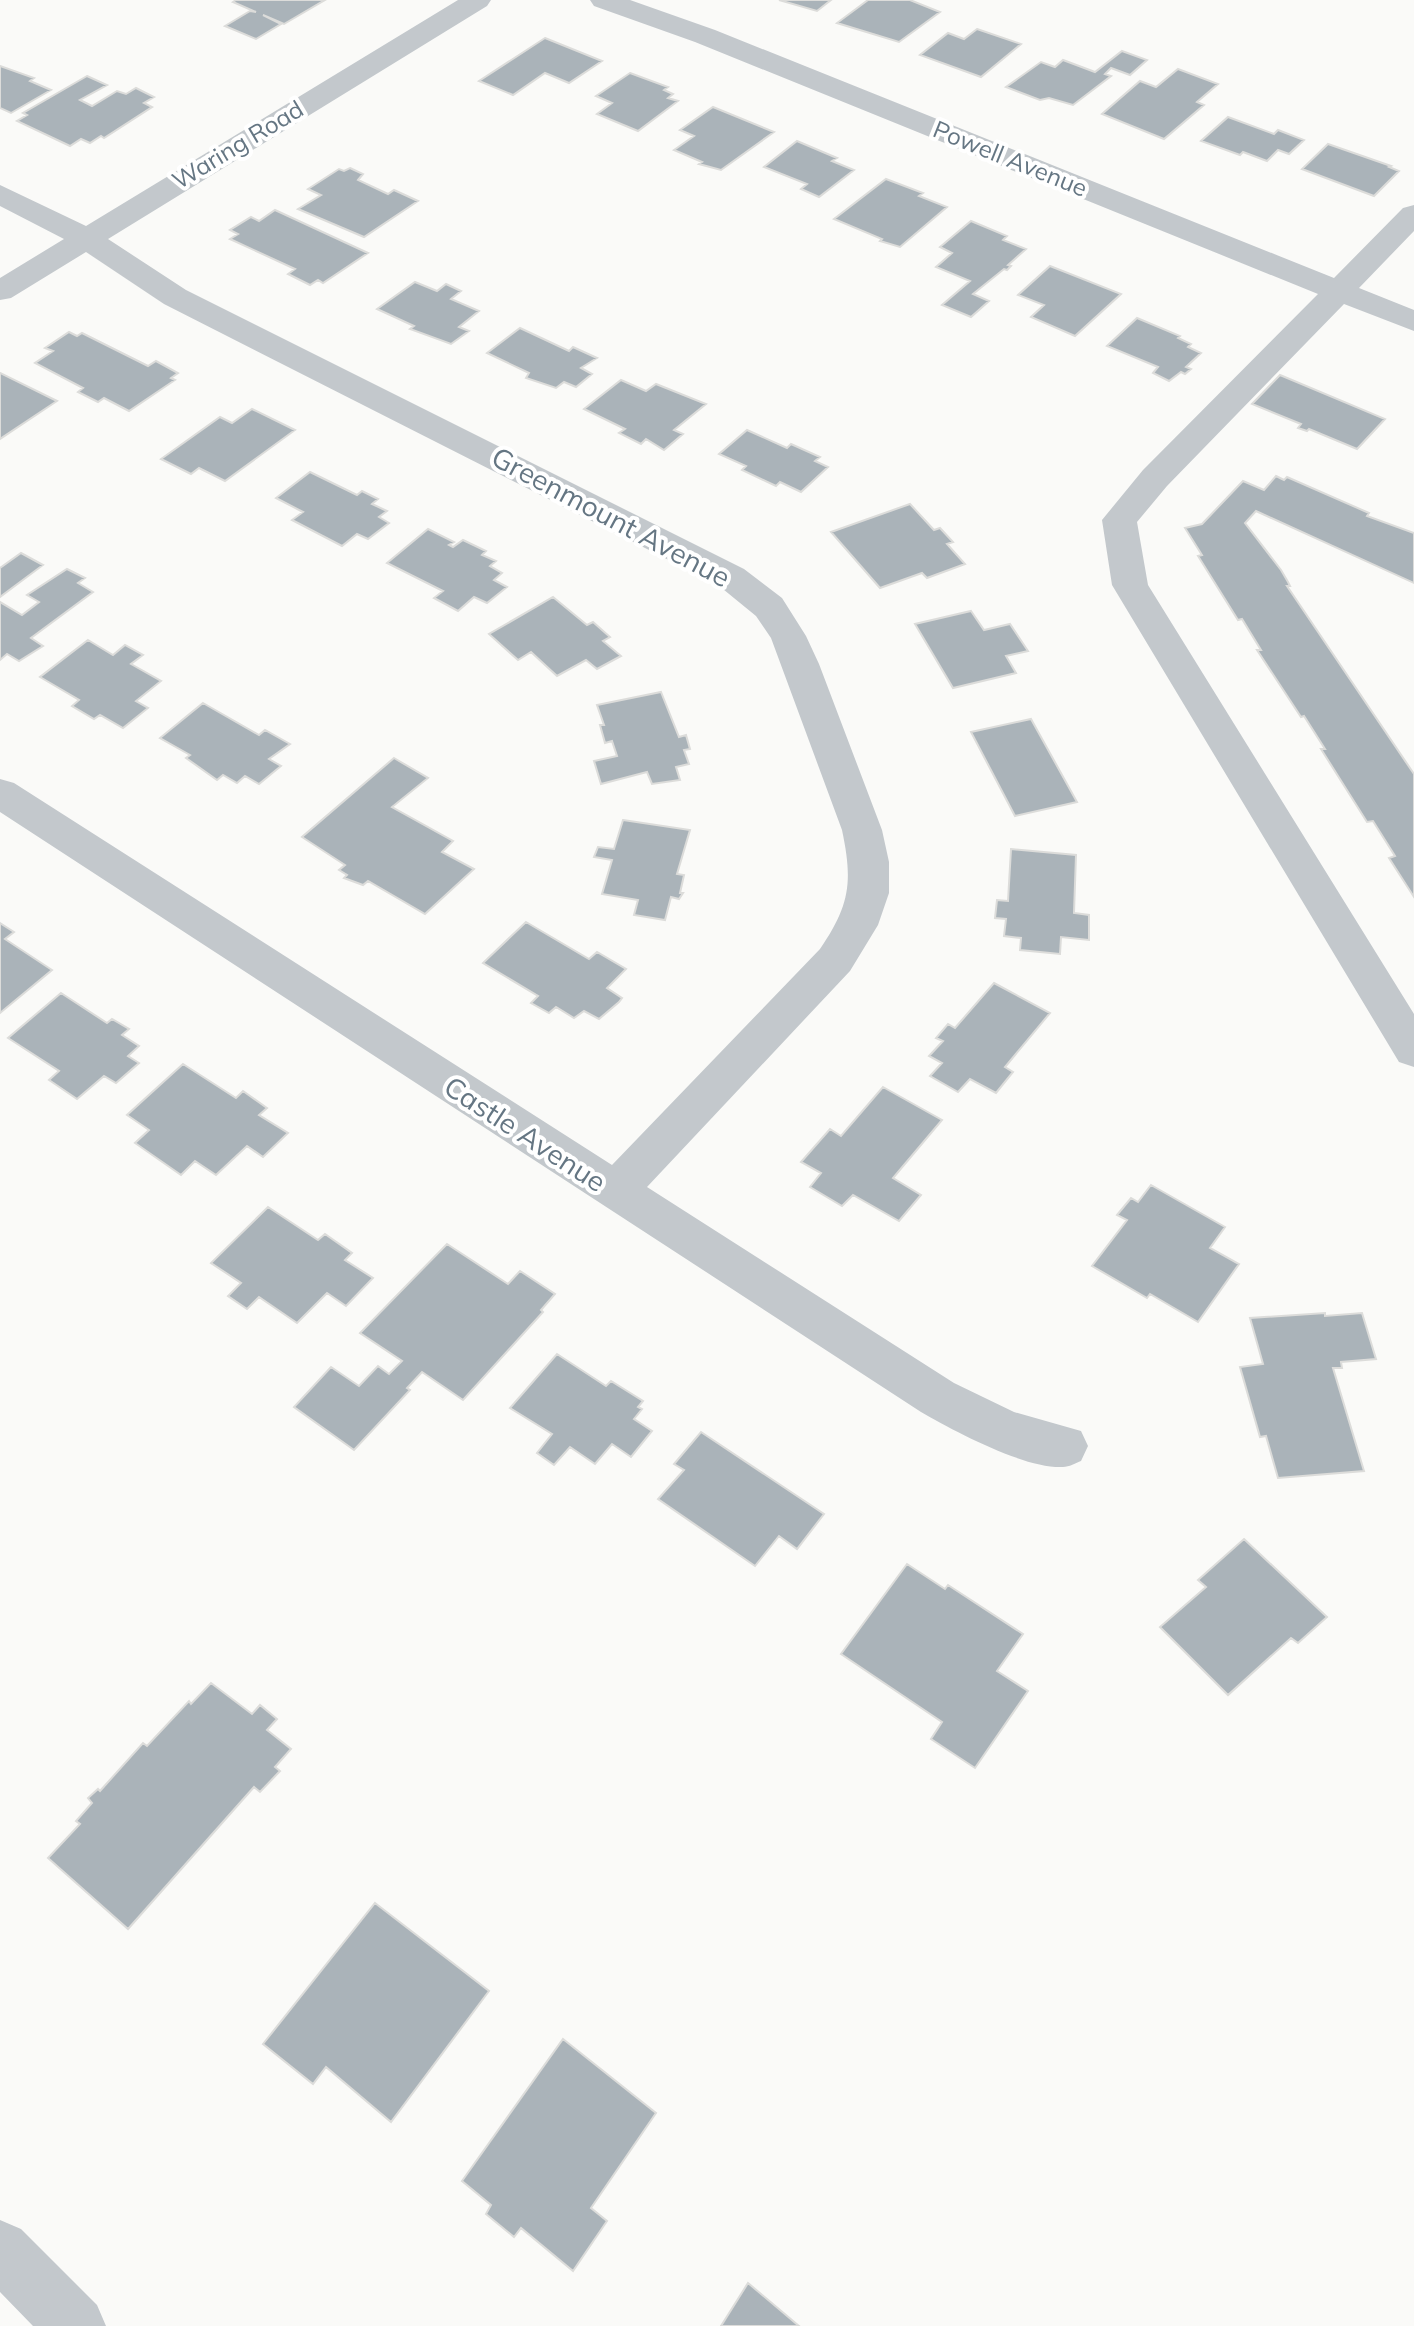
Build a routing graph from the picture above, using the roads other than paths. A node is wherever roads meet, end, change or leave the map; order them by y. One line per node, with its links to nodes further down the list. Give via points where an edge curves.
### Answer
1 (477, 0): 5 (street, Waring Road)
2 (604, 0): 7 (street, Powell Avenue)
3 (0, 194): 5 (street, Greenmount Avenue)
4 (1414, 214): 7 (street)
5 (86, 238): 6 (street, Waring Road); 11 (street, Greenmount Avenue, via 175,297 731,577 769,607 788,636 862,830 869,893 858,925 835,960)
6 (0, 291)
7 (1338, 291): 8 (street, Powell Avenue); 10 (street, via 1119,520 1130,585)
8 (1414, 321)
9 (0, 793): 11 (street, Castle Avenue)
10 (1414, 1050)
11 (615, 1192): 12 (street, Castle Avenue, via 960,1412 999,1430)
12 (1064, 1446)
13 (0, 2250): 14 (street)
14 (76, 2326)

